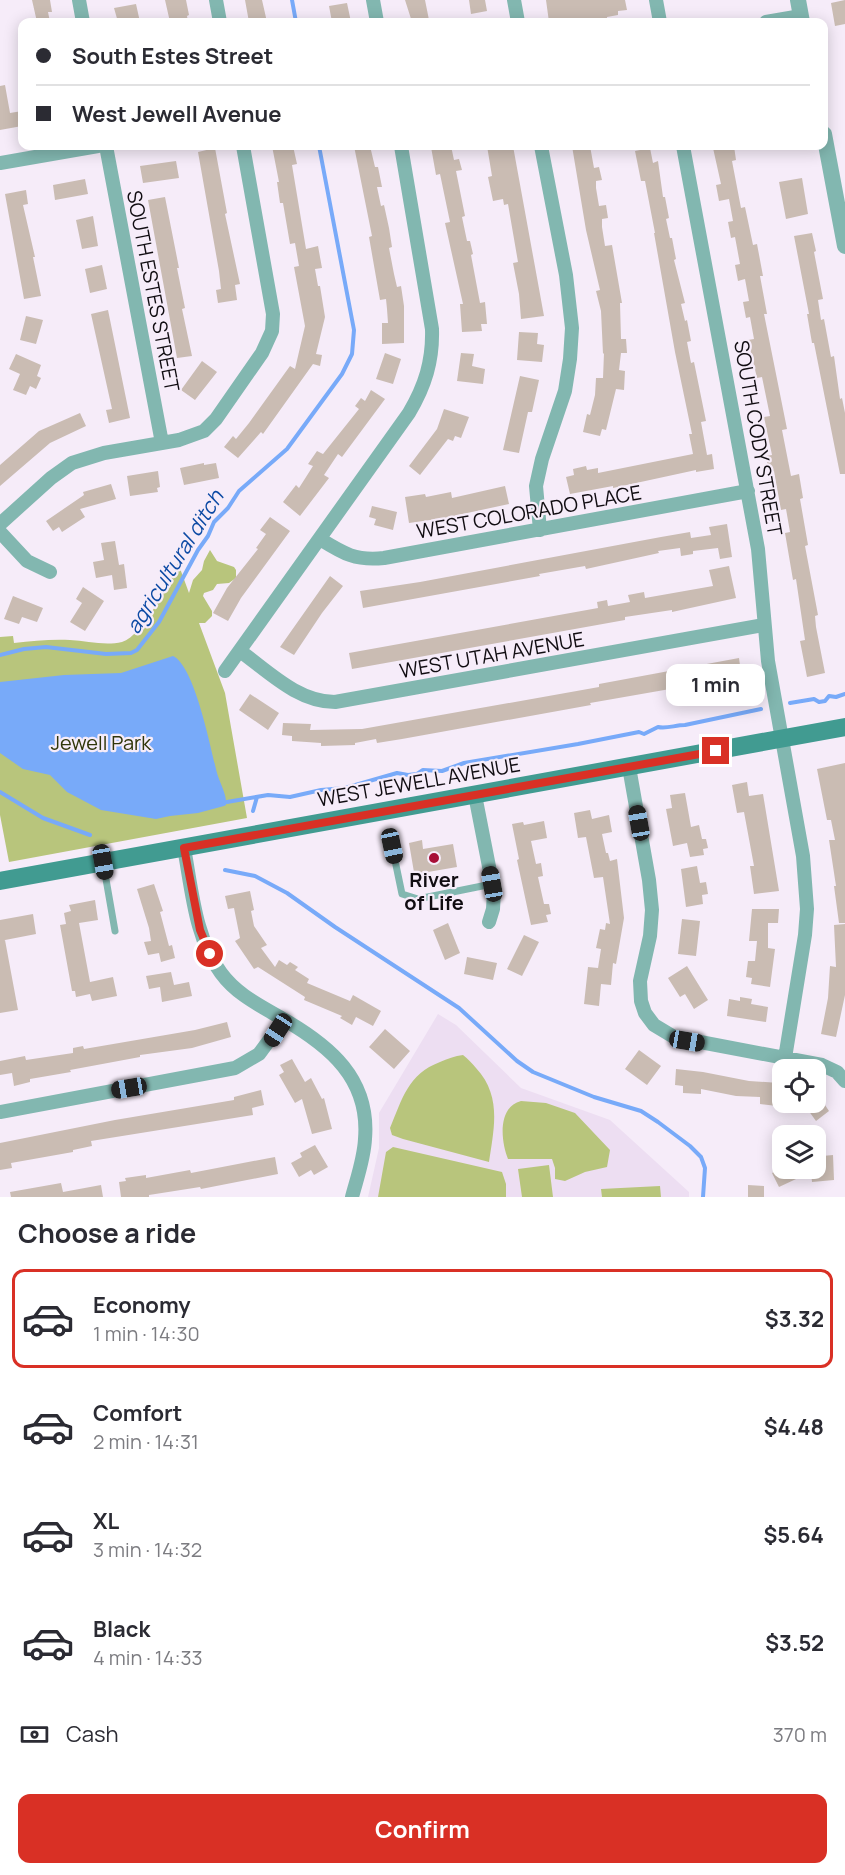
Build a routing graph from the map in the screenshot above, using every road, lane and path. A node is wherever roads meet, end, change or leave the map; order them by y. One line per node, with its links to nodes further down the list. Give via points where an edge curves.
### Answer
1 (79, 0): 7 (street)
2 (216, 0): 8 (street)
3 (373, 0): 9 (street)
4 (514, 0): 10 (street)
5 (656, 0): 11 (street)
6 (800, 13): 12 (street)
7 (82, 18)
8 (219, 18)
9 (376, 18)
10 (517, 18)
11 (659, 18)
12 (781, 18)
13 (76, 150): 20 (street)
14 (107, 150): 22 (street, SOUTH ESTES STREET)
15 (244, 150): 22 (street, via 273,315 272,331 266,346 210,426 194,436)
16 (401, 150): 27 (street, via 431,319 430,365 409,413)
17 (542, 150): 25 (street, via 566,274 572,328 565,391 536,486)
18 (684, 150): 23 (street, SOUTH CODY STREET)
19 (827, 150): 21 (street)
20 (0, 164)
21 (845, 246)
22 (162, 443): 24 (street, via 72,463)
23 (748, 491): 25 (street, WEST COLORADO PLACE); 29 (street, SOUTH CODY STREET, via 762,576)
24 (0, 524)
25 (540, 530): 27 (street, WEST COLORADO PLACE, via 374,559 349,556)
26 (0, 532): 28 (street, via 27,561)
27 (320, 539): 30 (street)
28 (50, 572)
29 (764, 625): 30 (street, WEST UTAH AVENUE, via 335,702 300,694); 33 (street, SOUTH CODY STREET)
30 (240, 651): 31 (street)
31 (225, 671)
32 (845, 727): 33 (main road, WEST JEWELL AVENUE)
33 (782, 739): 34 (main road, WEST JEWELL AVENUE); 44 (street, SOUTH CODY STREET, via 803,856 807,909 804,951)
34 (629, 767): 35 (main road, WEST JEWELL AVENUE); 44 (street, via 651,896 650,936 639,988 645,1013 659,1030 674,1037)
35 (475, 795): 37 (main road, WEST JEWELL AVENUE); 40 (street)
36 (392, 846): 40 (lane, via 402,894 409,897 418,899)
37 (184, 848): 38 (main road, WEST JEWELL AVENUE); 43 (street, via 200,930 214,961 243,995)
38 (103, 862): 39 (main road, WEST JEWELL AVENUE); 42 (lane)
39 (0, 881)
40 (492, 884): 41 (street, via 494,903)
41 (489, 922)
42 (115, 931)
43 (284, 1020): 46 (street, via 259,1054 235,1068); 47 (street, via 336,1056 359,1095 365,1142)
44 (785, 1058): 45 (street, via 822,1065)
45 (845, 1081)
46 (0, 1112)
47 (352, 1197)

